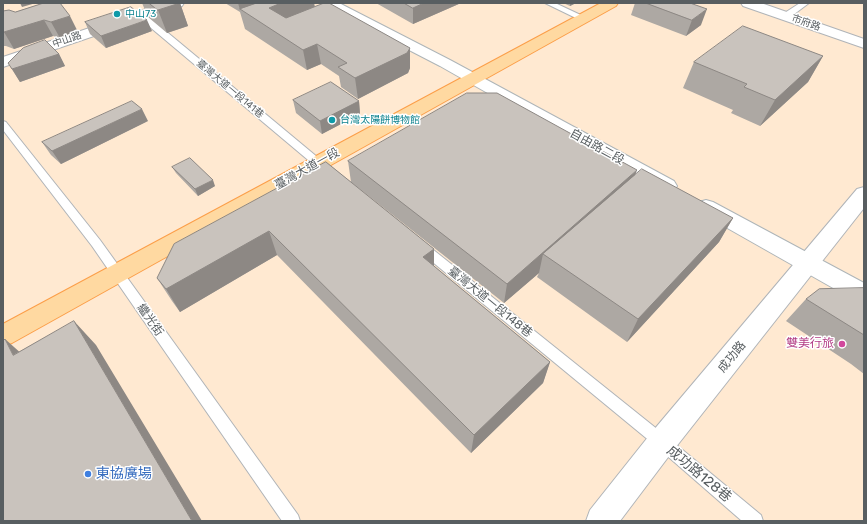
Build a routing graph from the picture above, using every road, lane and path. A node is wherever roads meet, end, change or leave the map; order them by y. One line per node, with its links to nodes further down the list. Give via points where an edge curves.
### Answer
1 (177, 3): 7 (street, 中山路)
2 (329, 3): 12 (street, 自由路二段)
3 (549, 3): 9 (lane)
4 (611, 3): 9 (main road, 臺灣大道一段)
5 (748, 3): 8 (street, 市府路)
6 (805, 3): 8 (lane)
7 (141, 15): 11 (street, 中山路); 14 (lane, 臺灣大道一段141巷)
8 (786, 16): 10 (street, 市府路)
9 (583, 18): 12 (main road, 臺灣大道一段)
10 (864, 44)
11 (3, 62)
12 (472, 78): 14 (main road, 臺灣大道一段); 18 (street, 自由路二段)
13 (3, 124): 19 (lane, 繼光街, via 96,242)
14 (318, 163): 15 (lane); 19 (main road, 臺灣大道一段)
15 (336, 178)
16 (864, 194): 18 (street, 成功路)
17 (410, 238): 22 (lane, 臺灣大道一段148巷)
18 (809, 264): 20 (street, 自由路二段); 22 (street, 成功路)
19 (117, 274): 21 (main road, 臺灣大道一段); 23 (lane, 繼光街)
20 (864, 294)
21 (3, 336)
22 (662, 442): 24 (street, 成功路); 25 (lane, 成功路128巷)
23 (292, 521)
24 (601, 521)
25 (755, 521)

